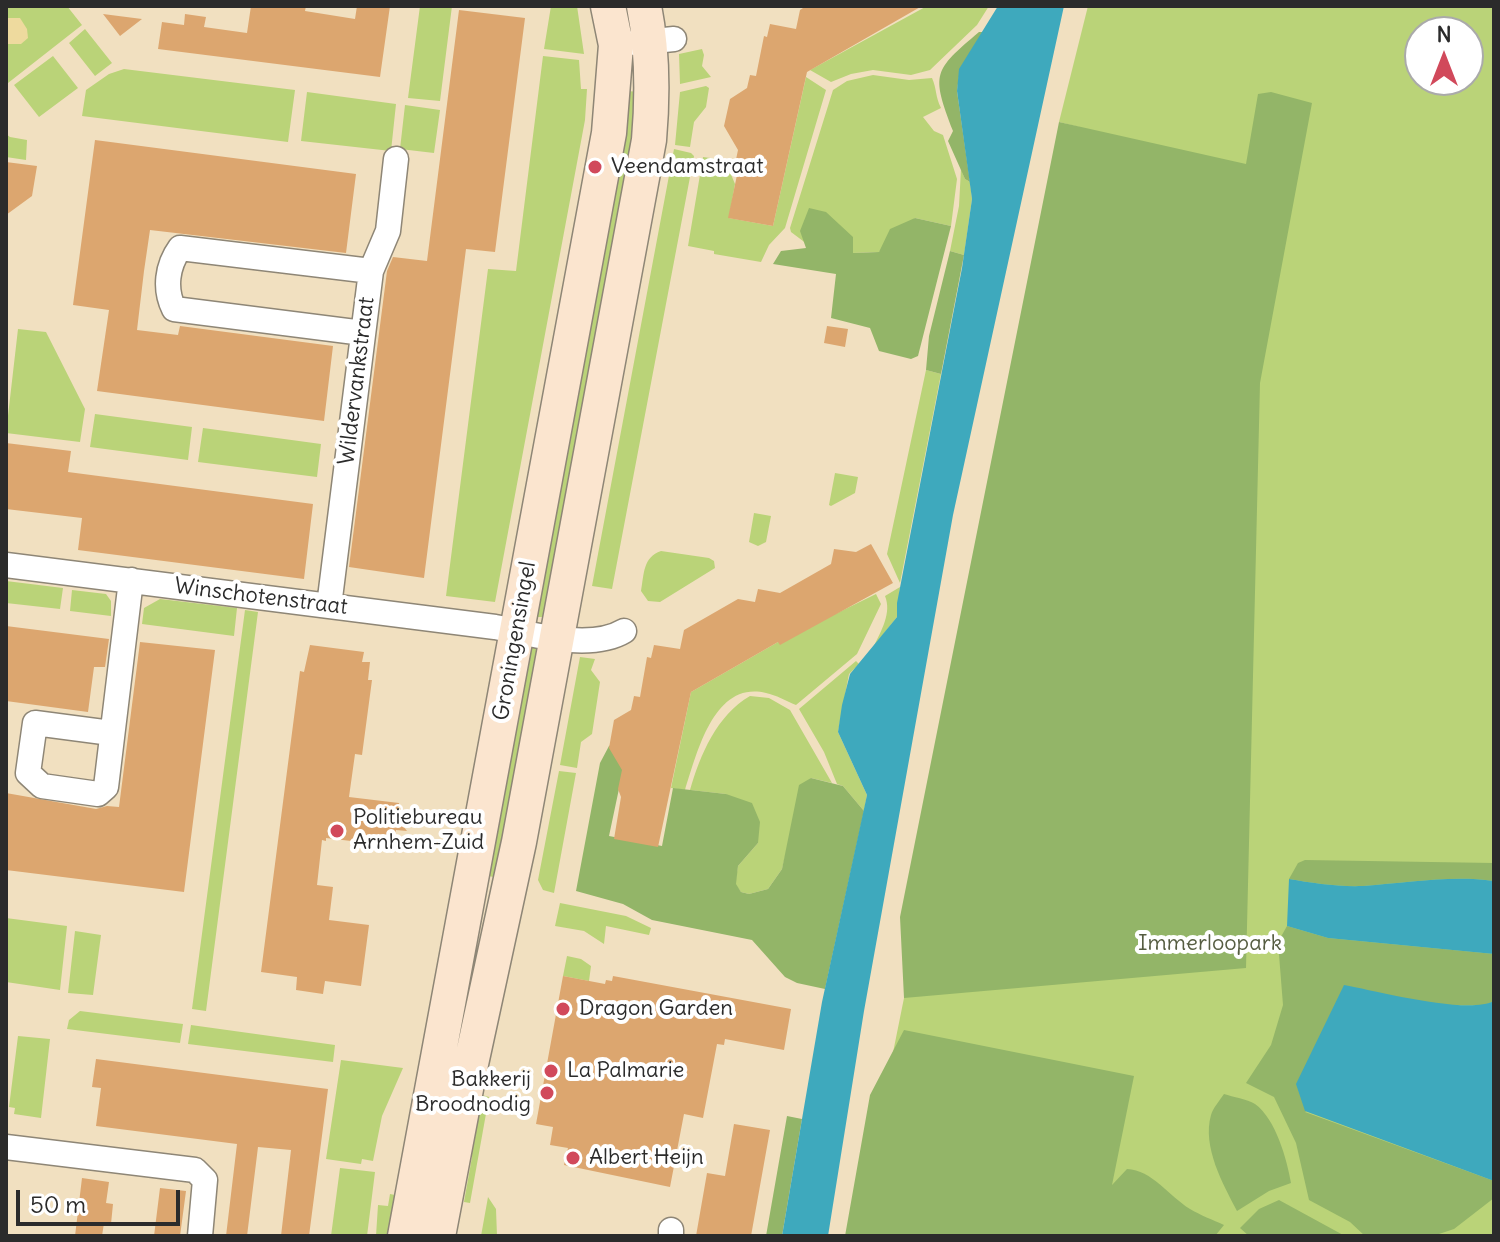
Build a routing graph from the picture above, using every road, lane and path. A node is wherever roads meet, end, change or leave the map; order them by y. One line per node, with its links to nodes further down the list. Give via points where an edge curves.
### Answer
1 (608, 6): 4 (street, Groningensingel)
2 (644, 6): 3 (street, Groningensingel)
3 (663, 40): 4 (street); 13 (street, Groningensingel)
4 (616, 45): 11 (street, Groningensingel, via 609,133)
5 (396, 159): 6 (street, Wildervankstraat, via 388,231)
6 (371, 271): 7 (street, Wildervankstraat); 7 (street, via 180,248 171,260 167,295 174,309)
7 (363, 333): 10 (street, Wildervankstraat)
8 (6, 565): 9 (street, Winschotenstraat)
9 (131, 580): 10 (street, Winschotenstraat); 14 (street)
10 (329, 606): 11 (street, Winschotenstraat)
11 (516, 631): 13 (street, Winschotenstraat); 17 (street, Groningensingel)
12 (624, 631): 13 (street, Groningensingel, via 613,638)
13 (557, 639): 18 (street, Groningensingel)
14 (111, 733)
15 (6, 1147): 16 (street, via 195,1170 205,1180)
16 (200, 1236)
17 (405, 1236)
18 (438, 1236)

